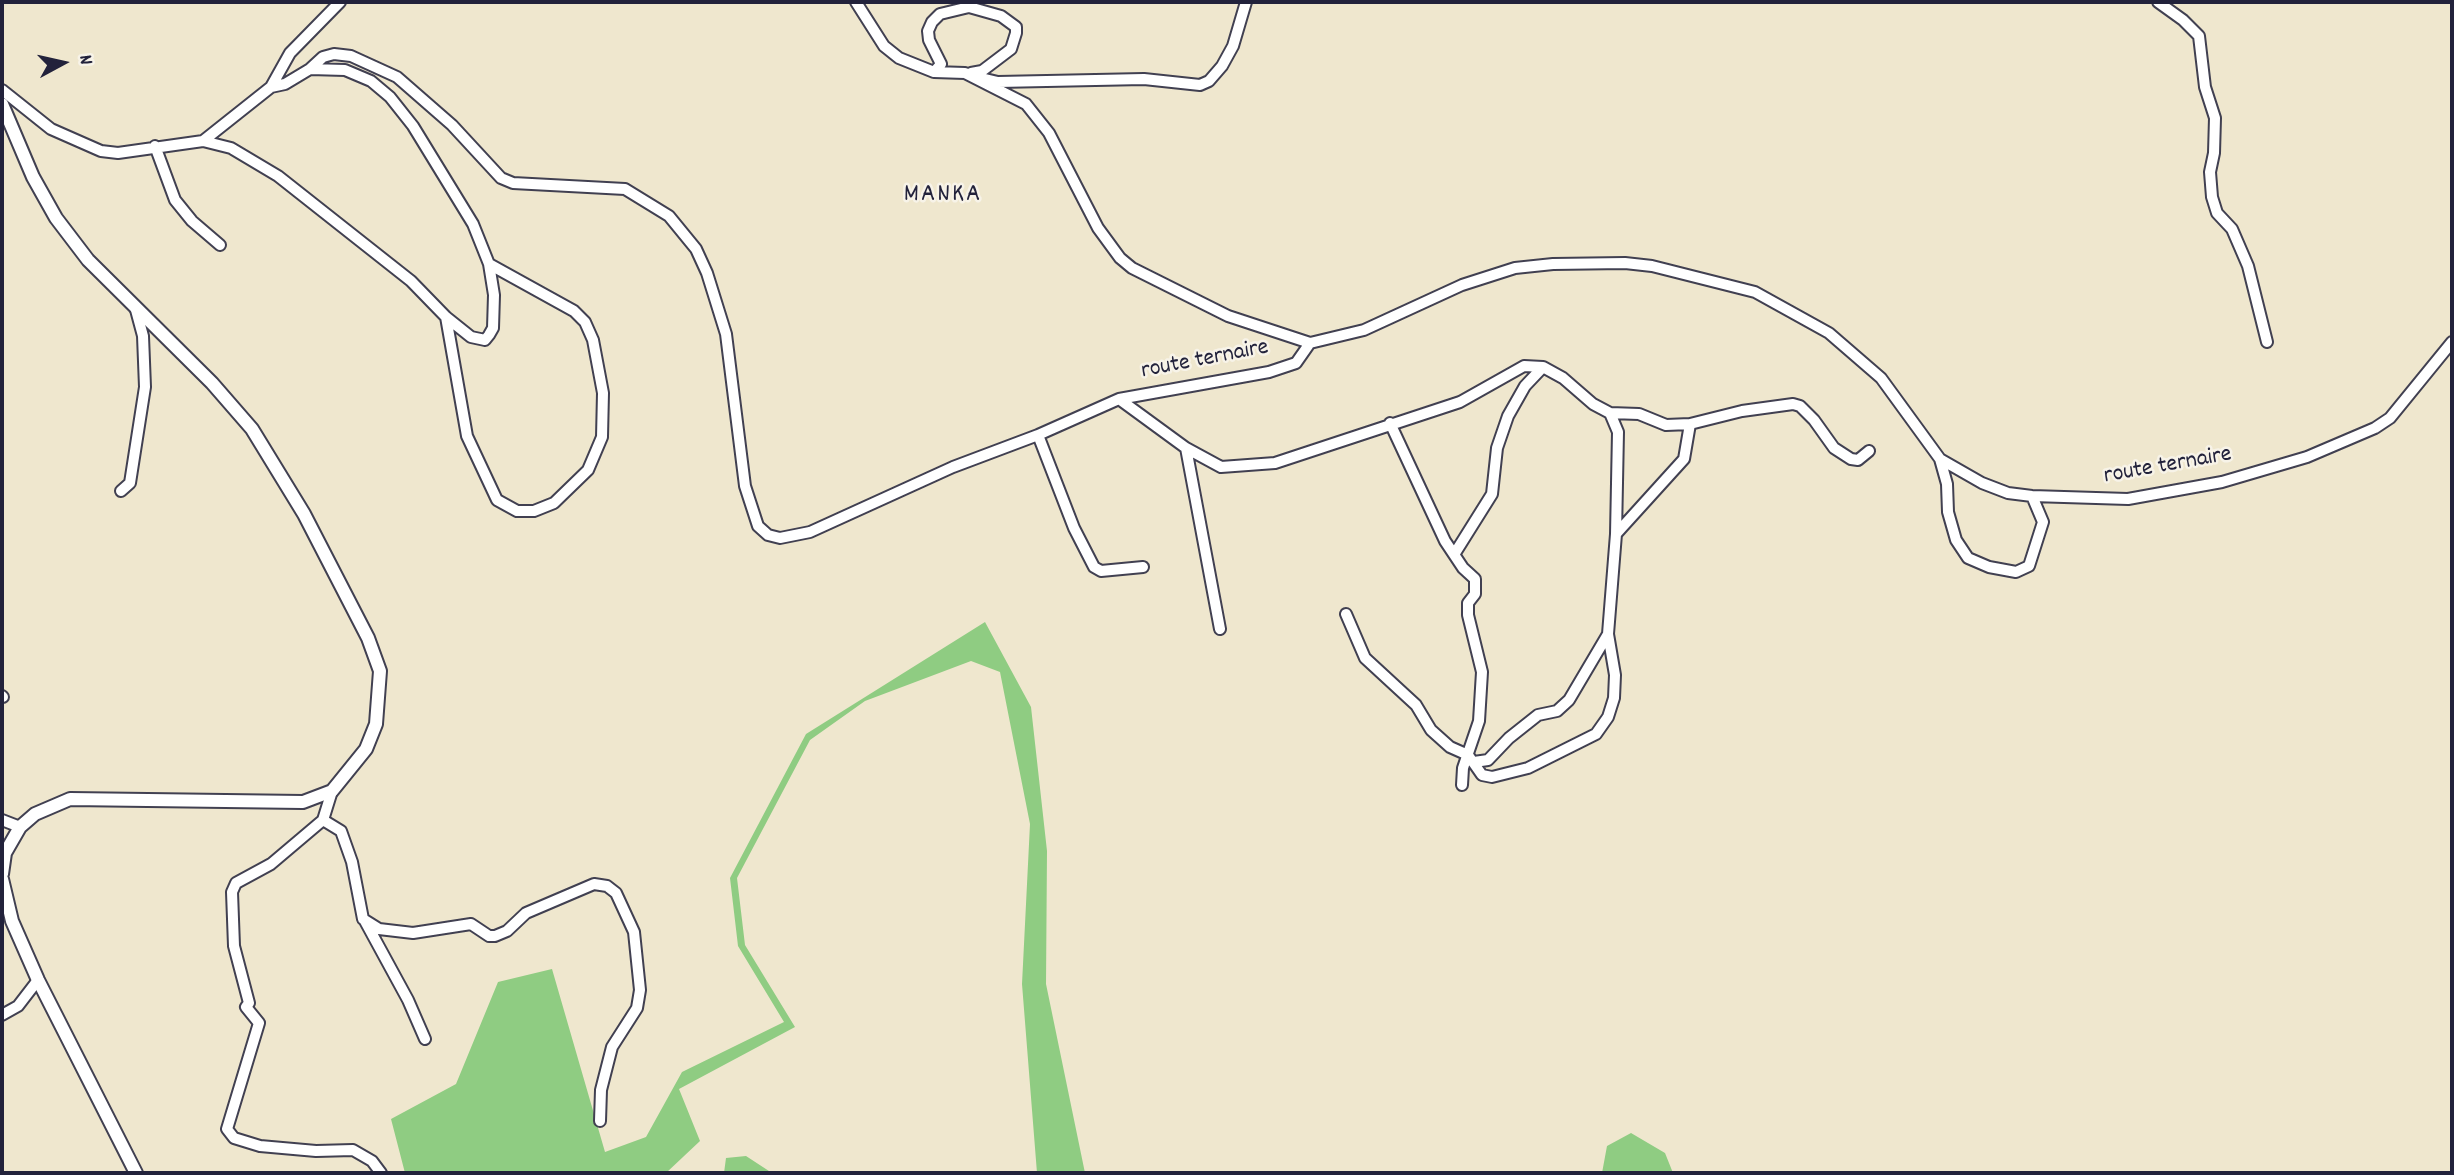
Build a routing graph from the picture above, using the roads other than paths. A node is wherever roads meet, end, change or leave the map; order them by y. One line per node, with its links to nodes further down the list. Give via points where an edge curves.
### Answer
1 (340, 2): 8 (street, via 290,53)
2 (856, 2): 6 (street, via 884,46 899,58)
3 (1246, 2): 7 (street, via 1222,66 1200,85 1144,79 998,82)
4 (2158, 2): 17 (street, via 2199,36 2205,87 2216,118 2212,197 2248,266)
5 (310, 69): 8 (street); 14 (street, via 345,70 372,81 390,97 473,224); 25 (street, route ternaire, via 323,57 342,55 397,77 452,125 501,178 513,183 625,189 669,216 696,249 711,285 726,334 745,486 758,526 768,535 780,538 810,532 953,467)
6 (934, 72): 7 (street); 7 (street, via 941,64 929,31 940,15 969,7 1011,22 1016,33 1011,49 982,71)
7 (965, 73): 19 (street, via 1026,104 1039,117 1098,228 1132,268 1227,316)
8 (271, 87): 11 (street)
9 (2, 90): 12 (street, via 51,129 101,151 118,153)
10 (2, 104): 15 (main road, via 33,177 57,218 88,260)
11 (203, 141): 12 (street); 16 (street, via 231,148 278,176 411,281)
12 (155, 146): 13 (street, via 175,200)
13 (220, 245)
14 (489, 264): 16 (street, via 494,315 485,340 471,337); 16 (street, via 574,311 593,340 603,393 602,437 588,470 554,503 534,511 517,511 497,500 467,436)
15 (136, 310): 29 (street, via 143,336 145,387 130,483); 39 (main road, via 252,429 304,514 369,638 380,671 376,724 355,766)
16 (446, 317)
17 (2267, 342)
18 (2452, 342): 30 (street, route ternaire, via 2390,418 2307,457 2222,482 2128,499)
19 (1310, 343): 21 (street, route ternaire, via 1296,363 1269,372); 28 (street, route ternaire, via 1364,330 1462,285 1515,268 1652,266 1755,292 1829,333 1881,378)
20 (1543, 367): 22 (street); 23 (street, via 1524,366 1460,402); 32 (street, via 1525,386 1508,416 1497,448 1492,494)
21 (1119, 399): 25 (street, route ternaire); 26 (street)
22 (1610, 413): 24 (street, via 1639,414 1666,425); 31 (street, via 1618,432)
23 (1390, 423): 26 (street, via 1275,463 1221,467); 32 (street, via 1445,541)
24 (1690, 424): 27 (street, via 1793,404 1814,420 1834,448 1851,459 1858,460); 31 (street, via 1684,459)
25 (1038, 435): 33 (street, via 1094,567 1101,571)
26 (1186, 449): 35 (street)
27 (1869, 451)
28 (1940, 459): 30 (street, route ternaire, via 1982,483); 30 (street, via 1956,540 1968,558 1989,567 2016,572 2029,566 2043,522)
29 (121, 491)
30 (2032, 496)
31 (1616, 534): 36 (street)
32 (1455, 553): 37 (street, via 1475,579 1468,615 1482,672)
33 (1143, 567)
34 (1346, 614): 37 (street, via 1365,658 1416,705 1431,730)
35 (1220, 629)
36 (1608, 634): 37 (street, via 1569,700 1557,711 1538,715 1488,760); 37 (street, via 1614,698 1596,734 1528,768 1492,777 1482,775)
37 (1471, 758): 38 (street)
38 (1462, 785)
39 (332, 791): 41 (street); 42 (main road, via 303,802 70,799 34,814)
40 (2, 820): 42 (street)
41 (323, 820): 44 (street, via 341,831); 50 (street, via 271,864 236,883 232,892 234,946 249,1003 246,1007 259,1023 226,1129 234,1138 260,1146 353,1150 372,1161)
42 (20, 827): 43 (main road, via 5,853)
43 (2, 876): 45 (main road, via 12,921)
44 (363, 919): 47 (street); 48 (street, via 395,932 471,923 495,936 508,931 526,913 594,884 616,893 634,932 640,990 637,1008 612,1047 601,1090)
45 (38, 980): 46 (street, via 18,1006); 49 (main road)
46 (2, 1015)
47 (425, 1039)
48 (600, 1121)
49 (136, 1173)
50 (381, 1173)

